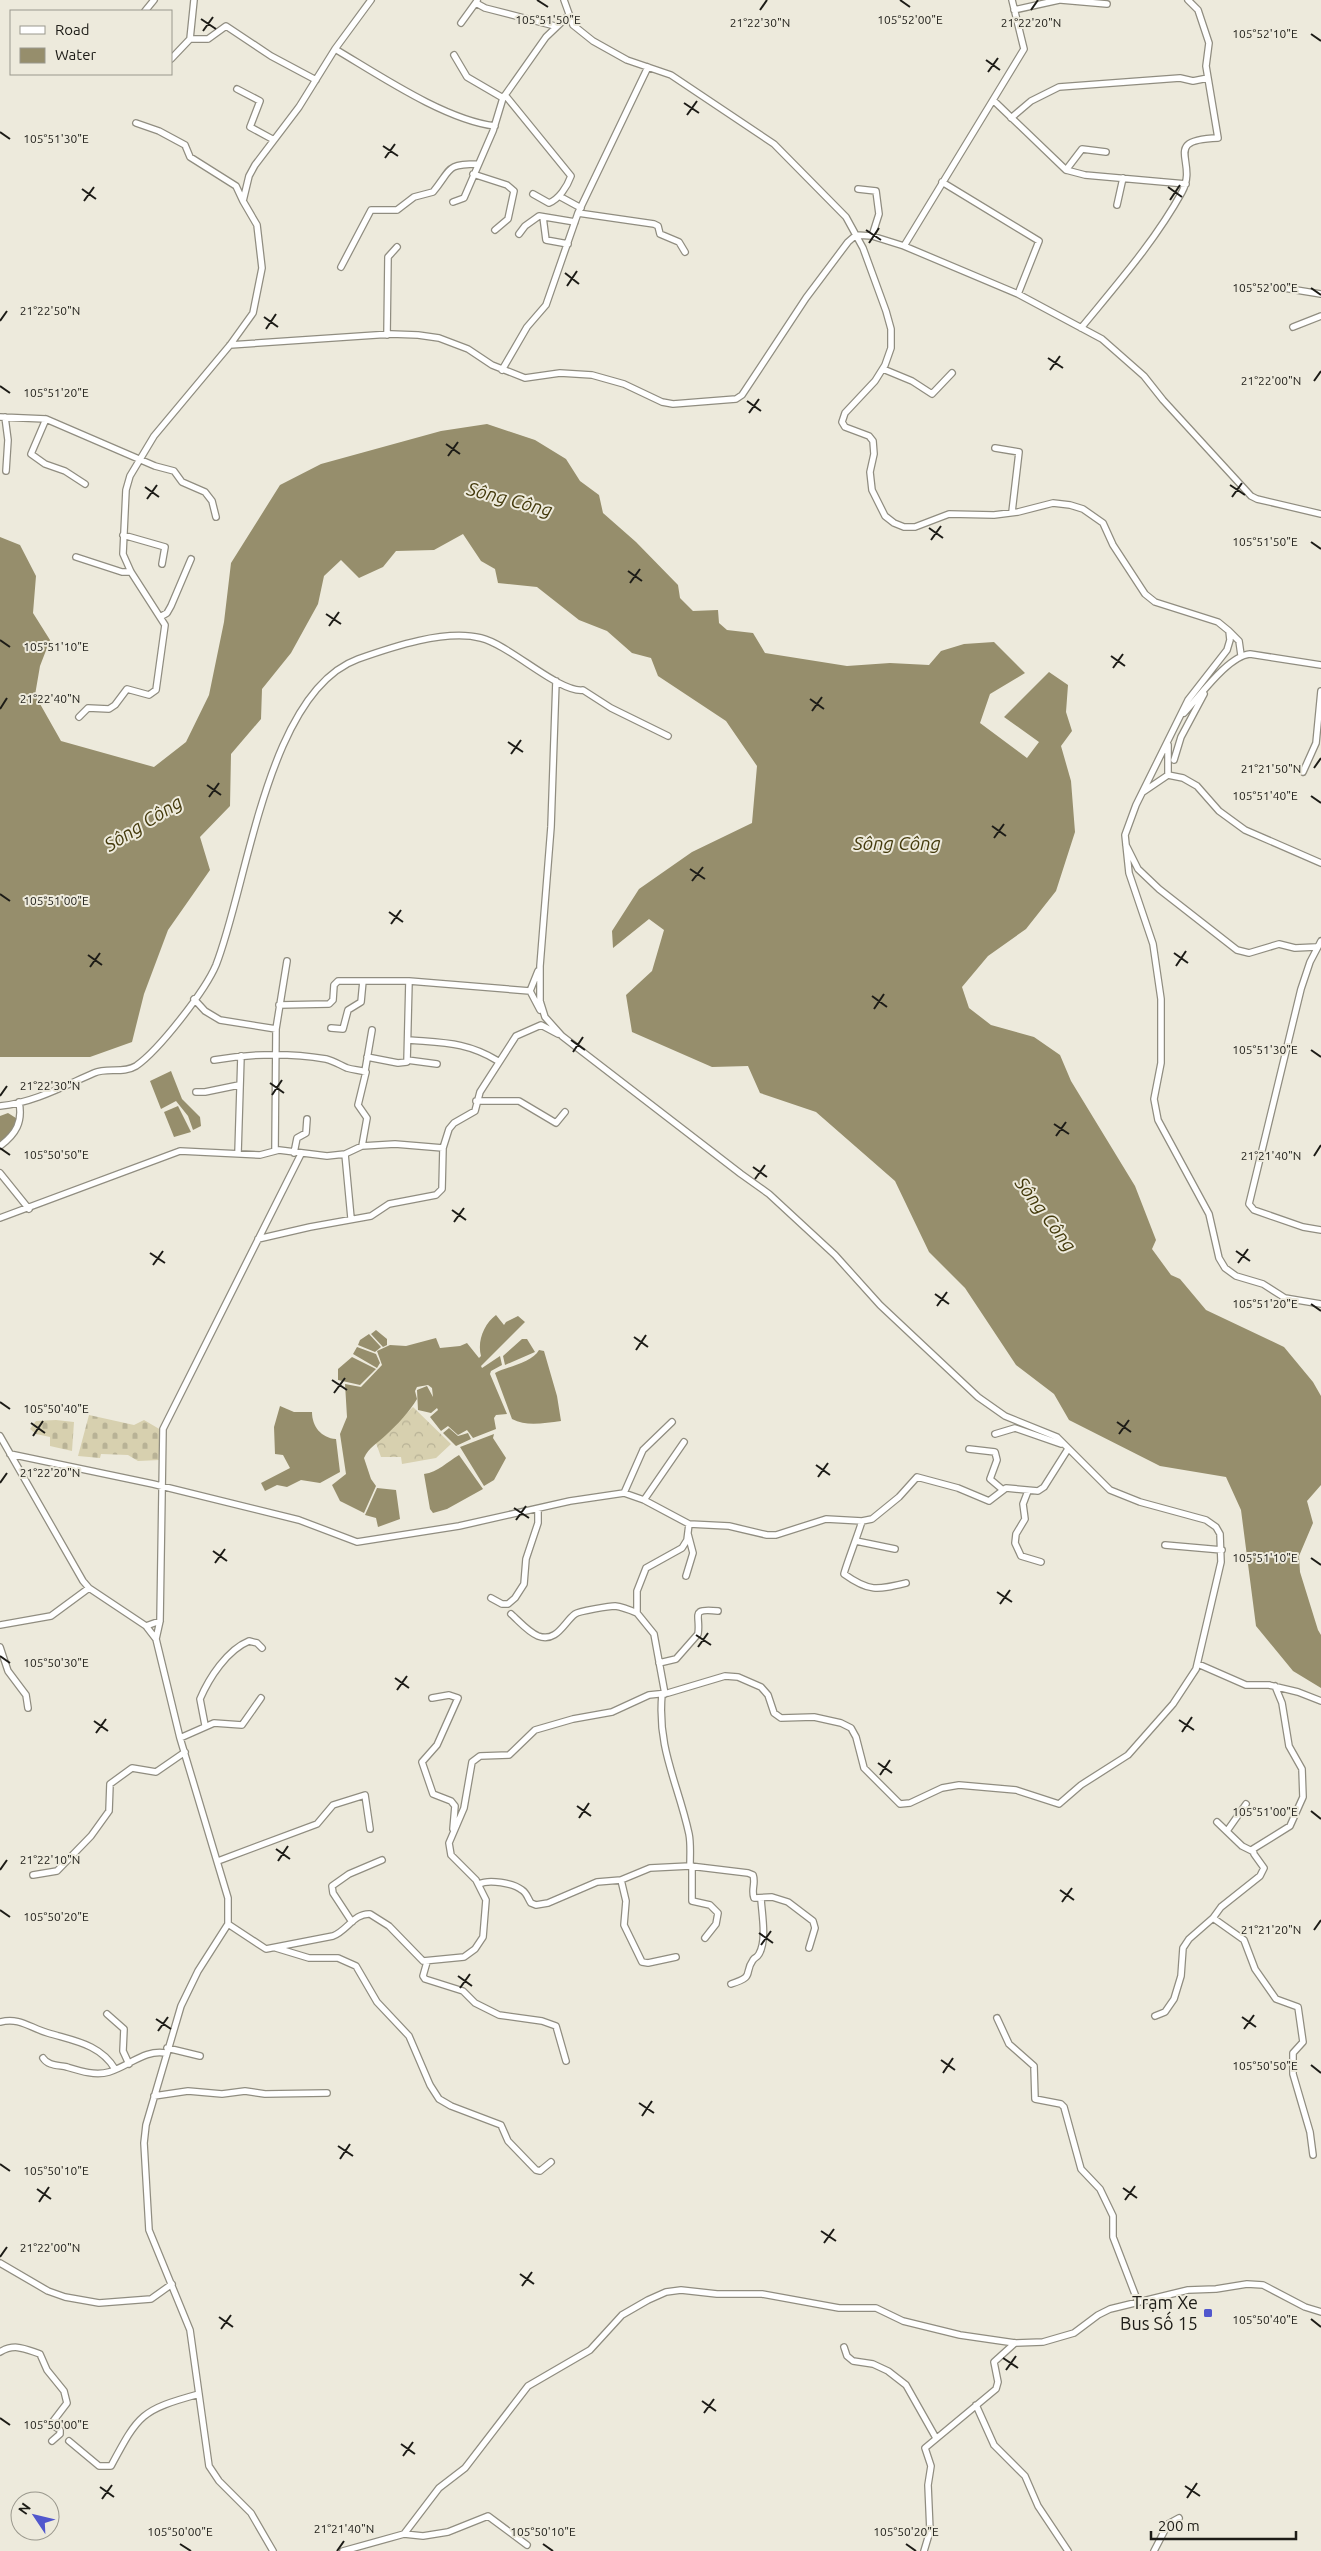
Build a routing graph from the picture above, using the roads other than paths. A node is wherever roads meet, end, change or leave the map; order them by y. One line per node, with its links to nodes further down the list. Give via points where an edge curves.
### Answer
1 (154, 0): 10 (street)
2 (194, 0): 15 (street)
3 (371, 0): 16 (street)
4 (564, 0): 12 (street)
5 (1012, 0): 11 (street)
6 (1060, 0): 9 (street); 11 (street)
7 (1188, 0): 20 (street, via 1198,10 1209,43)
8 (477, 2): 13 (street); 14 (street, via 485,8)
9 (1108, 4)
10 (146, 10)
11 (1014, 10): 24 (street, via 1024,49)
12 (568, 16): 14 (street); 19 (street, via 572,25 593,41 626,60)
13 (461, 23)
14 (559, 23): 23 (street)
15 (190, 40): 18 (street); 21 (street, via 208,39 226,26 271,56)
16 (335, 49): 21 (street); 27 (street, via 415,96 474,122)
17 (454, 55): 23 (street, via 467,77)
18 (172, 58)
19 (648, 67): 42 (street); 48 (street, via 671,75 774,144 846,217)
20 (1208, 78): 25 (street, via 1059,87 1031,101); 35 (street, via 1218,138 1196,139 1189,143 1185,150)
21 (316, 80): 28 (street)
22 (237, 89): 28 (street, via 260,101 250,127)
23 (504, 96): 27 (street); 38 (street, via 570,172 570,180)
24 (993, 100): 25 (street); 34 (street)
25 (1011, 118): 31 (street)
26 (136, 123): 39 (street, via 185,145 190,157 236,186)
27 (495, 126): 30 (street)
28 (274, 140): 39 (street, via 251,171)
29 (1106, 152): 31 (street, via 1082,149)
30 (478, 164): 32 (street); 53 (street, via 454,166 444,174 433,192 414,197 397,210 371,210)
31 (1066, 170): 33 (street)
32 (473, 174): 40 (street, via 464,198); 45 (street, via 507,185 514,191 508,219)
33 (1123, 178): 35 (street); 41 (street)
34 (942, 182): 50 (street); 55 (street, via 1039,241)
35 (1186, 184): 59 (street, via 1166,221)
36 (858, 189): 46 (street, via 876,191 880,214)
37 (532, 194): 38 (street, via 549,203)
38 (559, 196): 42 (street)
39 (243, 201): 61 (street, via 257,225 262,274 252,317)
40 (453, 202)
41 (1117, 205)
42 (580, 211): 44 (street); 52 (street, via 654,224 660,234 679,242)
43 (543, 217): 44 (street); 47 (street, via 536,217); 49 (street, via 546,240)
44 (575, 222): 49 (street)
45 (494, 230)
46 (873, 233): 48 (street); 50 (street)
47 (520, 234)
48 (856, 235): 62 (street, via 891,329 891,348); 63 (street, via 806,298 742,395 736,399 668,403 624,384 592,375 560,373 525,378)
49 (568, 244): 63 (street, via 546,305 527,327)
50 (904, 246): 55 (street)
51 (397, 247): 60 (street, via 388,257)
52 (686, 252)
53 (341, 267)
54 (1284, 288): 56 (street)
55 (1018, 292): 59 (street)
56 (1321, 294)
57 (1321, 316): 58 (street)
58 (1293, 327)
59 (1081, 328): 72 (street, via 1102,339 1144,376 1251,496)
60 (387, 334): 61 (street); 63 (street, via 439,338 468,349)
61 (230, 345): 68 (street, via 158,430)
62 (883, 368): 64 (street, via 932,394); 71 (street, via 842,419 845,428 869,436 873,441 872,490 885,516 894,523 915,527 949,514 976,516)
63 (502, 370)
64 (952, 373)
65 (3, 417): 66 (street); 69 (street, via 8,440)
66 (46, 419): 68 (street); 70 (street, via 31,454 45,464 65,470)
67 (996, 448): 71 (street, via 1019,452)
68 (139, 459): 73 (street, via 174,471 182,482 205,492); 74 (street, via 126,490)
69 (6, 472)
70 (85, 484)
71 (1012, 512): 80 (street, via 1053,503 1083,509 1103,523 1113,545 1145,594 1155,602 1218,622)
72 (1321, 514)
73 (216, 517)
74 (123, 535): 77 (street, via 165,547); 78 (street, via 123,554)
75 (76, 556): 78 (street, via 122,572)
76 (191, 559): 79 (street, via 171,606)
77 (162, 564)
78 (131, 572): 79 (street)
79 (160, 617): 87 (street, via 165,630 156,690 149,695 127,690 115,705 108,709 88,708)
80 (1229, 631): 81 (street, via 1238,641); 86 (street, via 1227,650 1197,686)
81 (1241, 655): 82 (street); 84 (street)
82 (1321, 665)
83 (556, 681): 88 (street, via 575,691 583,690 611,708); 99 (street, via 551,827); 103 (street, via 493,642 462,635 407,644 356,660 326,679 303,709 270,778 216,965)
84 (1206, 690): 86 (street); 90 (street, via 1181,737)
85 (1321, 691): 91 (street, via 1316,742)
86 (1181, 716): 89 (street)
87 (80, 717)
88 (668, 736)
89 (1168, 742): 92 (street); 93 (street)
90 (1174, 760)
91 (1303, 772)
92 (1168, 775): 93 (street); 95 (street, via 1183,778 1197,786 1219,811 1245,830)
93 (1142, 794): 94 (street, via 1126,829)
94 (1126, 843): 97 (street, via 1136,866 1153,883 1237,950 1249,953 1279,944); 140 (street, via 1133,887 1153,944 1161,999 1161,1063 1154,1100 1158,1120 1210,1214 1219,1258 1225,1268 1286,1298)
95 (1321, 863)
96 (1321, 941): 97 (street)
97 (1316, 948): 138 (street, via 1301,989 1249,1207 1303,1227)
98 (287, 961): 104 (street)
99 (540, 966): 102 (street); 105 (street, via 540,1001)
100 (363, 981): 101 (street); 104 (street, via 336,982 333,1000 329,1004); 106 (street, via 360,1002 348,1010 343,1029)
101 (409, 981): 102 (street); 110 (street)
102 (530, 991): 105 (street)
103 (194, 999): 107 (street, via 220,1020); 122 (street, via 164,1041 135,1066 98,1071)
104 (279, 1006): 107 (street)
105 (545, 1017): 109 (street)
106 (331, 1028)
107 (276, 1029): 112 (street)
108 (372, 1030): 113 (street)
109 (562, 1036): 116 (street, via 538,1026 516,1036); 145 (street, via 770,1194 835,1255 880,1306 972,1392 999,1413 1051,1434)
110 (409, 1040): 115 (street); 116 (street, via 437,1040 472,1047)
111 (241, 1056): 112 (street); 114 (street); 119 (street)
112 (275, 1057): 118 (street, via 324,1059); 129 (street)
113 (367, 1058): 115 (street, via 405,1064); 118 (street)
114 (214, 1060)
115 (408, 1060): 117 (street)
116 (498, 1061): 121 (street)
117 (436, 1064)
118 (364, 1071): 127 (street, via 367,1074 358,1105 367,1118)
119 (239, 1085): 120 (street); 130 (street)
120 (196, 1092)
121 (476, 1101): 124 (street, via 518,1101 556,1123); 128 (street, via 472,1114 451,1125)
122 (19, 1102): 123 (street); 126 (street, via 19,1125)
123 (0, 1106)
124 (565, 1112)
125 (307, 1119): 131 (street, via 306,1133 297,1138)
126 (0, 1146)
127 (362, 1146): 128 (street, via 395,1144); 133 (street)
128 (443, 1148): 137 (street, via 442,1185 436,1195 392,1203 371,1216)
129 (275, 1150): 130 (street, via 260,1155); 131 (street)
130 (238, 1153): 135 (street, via 176,1152)
131 (294, 1153): 132 (street)
132 (302, 1154): 133 (street); 139 (street)
133 (345, 1154): 137 (street)
134 (0, 1173): 135 (street)
135 (29, 1209): 136 (street)
136 (0, 1218)
137 (352, 1218): 139 (street)
138 (1321, 1230)
139 (258, 1239): 148 (street, via 163,1429)
140 (1321, 1303)
141 (672, 1422): 151 (street, via 643,1450)
142 (995, 1434): 145 (street, via 1015,1428)
143 (0, 1436): 147 (street)
144 (684, 1442): 152 (street)
145 (1067, 1447): 150 (street, via 1041,1490); 160 (street, via 1110,1490 1212,1523 1220,1534)
146 (969, 1449): 149 (street, via 995,1452 997,1460 990,1478)
147 (10, 1454): 148 (street); 164 (street, via 77,1574)
148 (163, 1486): 153 (street, via 299,1520 357,1542 459,1526); 169 (street)
149 (1003, 1490): 150 (street, via 1010,1487); 154 (street, via 989,1501 958,1488 917,1477 876,1517)
150 (1028, 1491): 161 (street, via 1023,1504 1025,1519 1016,1534 1016,1543 1021,1556)
151 (624, 1493): 152 (street); 153 (street)
152 (644, 1500): 155 (street)
153 (538, 1509): 165 (street, via 538,1523 526,1560 521,1590 508,1604)
154 (862, 1521): 155 (street, via 826,1519 771,1536 730,1526); 157 (street)
155 (689, 1524): 156 (street)
156 (688, 1532): 162 (street, via 693,1553); 167 (street, via 682,1548 651,1565 642,1574 637,1591)
157 (856, 1541): 159 (street); 163 (street, via 844,1574 861,1586 875,1589)
158 (1165, 1545): 160 (street)
159 (895, 1549)
160 (1222, 1550): 176 (street)
161 (1041, 1562)
162 (686, 1576)
163 (906, 1583)
164 (89, 1588): 170 (street, via 51,1616); 171 (street)
165 (491, 1598)
166 (718, 1612): 175 (street, via 698,1612 698,1634 676,1659)
167 (637, 1613): 168 (street, via 613,1606 603,1610 585,1609 573,1615 557,1633 542,1637); 175 (street, via 653,1631)
168 (511, 1614)
169 (160, 1621): 171 (street); 172 (street)
170 (0, 1625)
171 (146, 1626): 172 (street)
172 (156, 1639): 184 (street)
173 (0, 1647): 182 (street, via 8,1671 26,1695)
174 (262, 1648): 183 (street, via 249,1641 232,1652 220,1667 200,1699)
175 (659, 1663): 178 (street)
176 (1198, 1664): 177 (street, via 1246,1685); 178 (street, via 1173,1704 1128,1755 1081,1785 1059,1804 1016,1790 959,1785 900,1804 864,1768 854,1732 846,1725 814,1717 781,1718 774,1713 765,1691 732,1676)
177 (1275, 1686): 181 (street); 191 (street, via 1282,1703 1289,1746 1302,1769 1303,1797 1290,1826 1258,1844)
178 (663, 1694): 190 (street, via 649,1695 612,1712 535,1730 509,1755 476,1758 470,1768 464,1808); 194 (street, via 660,1724 688,1833)
179 (260, 1698): 183 (street, via 242,1725 224,1722)
180 (432, 1698): 190 (street, via 458,1698 437,1745 422,1762 433,1794 455,1806)
181 (1321, 1701)
182 (28, 1708)
183 (205, 1725): 184 (street)
184 (180, 1738): 185 (street)
185 (184, 1752): 193 (street); 195 (street, via 156,1772 132,1768 110,1784 109,1811 92,1836 77,1847 56,1871)
186 (1246, 1804): 189 (street)
187 (1217, 1822): 189 (street)
188 (370, 1829): 193 (street, via 366,1795 333,1806 318,1824)
189 (1227, 1831): 191 (street)
190 (451, 1839): 197 (street, via 451,1855)
191 (1252, 1852): 199 (street, via 1263,1865 1263,1872 1221,1907)
192 (382, 1860): 200 (street, via 349,1874 332,1886)
193 (218, 1861): 201 (street, via 226,1890)
194 (691, 1866): 196 (street, via 650,1868); 198 (street, via 753,1875 752,1894 754,1898); 202 (street, via 692,1901 710,1904 718,1913 716,1924)
195 (33, 1875)
196 (621, 1880): 197 (street, via 597,1882 552,1902 536,1905 531,1904 520,1888 488,1881); 205 (street, via 626,1897 624,1925 642,1962)
197 (479, 1884): 206 (street, via 487,1905 480,1944 464,1957)
198 (761, 1899): 204 (street, via 788,1902 813,1921 815,1928); 207 (street, via 762,1944 750,1974)
199 (1213, 1918): 209 (street, via 1183,1948 1181,1976 1174,1999 1165,2012); 220 (street, via 1244,1940 1255,1969 1276,1998 1300,2010 1303,2042 1293,2053 1292,2074 1311,2136)
200 (352, 1922): 203 (street, via 342,1933 333,1936); 206 (street, via 364,1914 375,1916)
201 (228, 1924): 203 (street, via 262,1948); 212 (street, via 190,1986)
202 (705, 1938)
203 (274, 1947): 221 (street, via 309,1958 338,1958 356,1966 377,2002 409,2036 439,2099 501,2125 508,2141 536,2170)
204 (810, 1948)
205 (676, 1957)
206 (427, 1962): 215 (street, via 425,1979 463,1991 475,2003 499,2015 553,2025)
207 (731, 1984)
208 (106, 2014): 216 (street, via 124,2029 123,2051)
209 (1155, 2016)
210 (997, 2018): 224 (street, via 1009,2044 1034,2066 1035,2098 1064,2107 1081,2169 1100,2189 1113,2216 1114,2237)
211 (0, 2022): 217 (street, via 18,2020 90,2045 107,2057)
212 (167, 2051): 213 (street); 216 (street, via 153,2052); 219 (street)
213 (200, 2056)
214 (43, 2058): 217 (street, via 48,2063 77,2072 101,2073)
215 (566, 2061)
216 (129, 2064): 217 (street)
217 (115, 2069)
218 (327, 2093): 219 (street, via 265,2094 245,2091 222,2094 188,2090)
219 (154, 2096): 223 (street, via 144,2134 149,2230)
220 (1313, 2155)
221 (551, 2162)
222 (0, 2263): 223 (street, via 48,2291 99,2303 152,2299)
223 (172, 2284): 229 (street, via 190,2330)
224 (1138, 2302): 225 (street, via 1188,2290 1256,2283); 226 (street, via 1104,2311 1074,2333 1043,2342)
225 (1321, 2312)
226 (1015, 2343): 230 (street, via 994,2362 998,2386); 235 (street, via 960,2335 903,2321 876,2308 839,2308 762,2294 666,2292 622,2315 590,2350 528,2386 465,2468 439,2488)
227 (844, 2347): 231 (street, via 853,2361 873,2364 906,2385)
228 (0, 2352): 232 (street, via 16,2346 40,2354 47,2370 64,2390 67,2403 51,2424 60,2430 60,2434)
229 (199, 2394): 233 (street, via 149,2412 129,2432 111,2466 99,2466); 237 (street, via 209,2466 219,2481 251,2513)
230 (976, 2405): 231 (street); 240 (street, via 994,2445 1025,2476 1038,2506)
231 (936, 2438): 239 (street, via 925,2450 931,2466 928,2485 930,2531)
232 (52, 2441)
233 (69, 2441)
234 (1179, 2518): 241 (street, via 1168,2524)
235 (404, 2534): 236 (street, via 423,2536 448,2532 488,2516); 238 (street)
236 (527, 2545)
237 (273, 2551)
238 (342, 2551)
239 (924, 2551)
240 (1068, 2551)
241 (1154, 2551)

